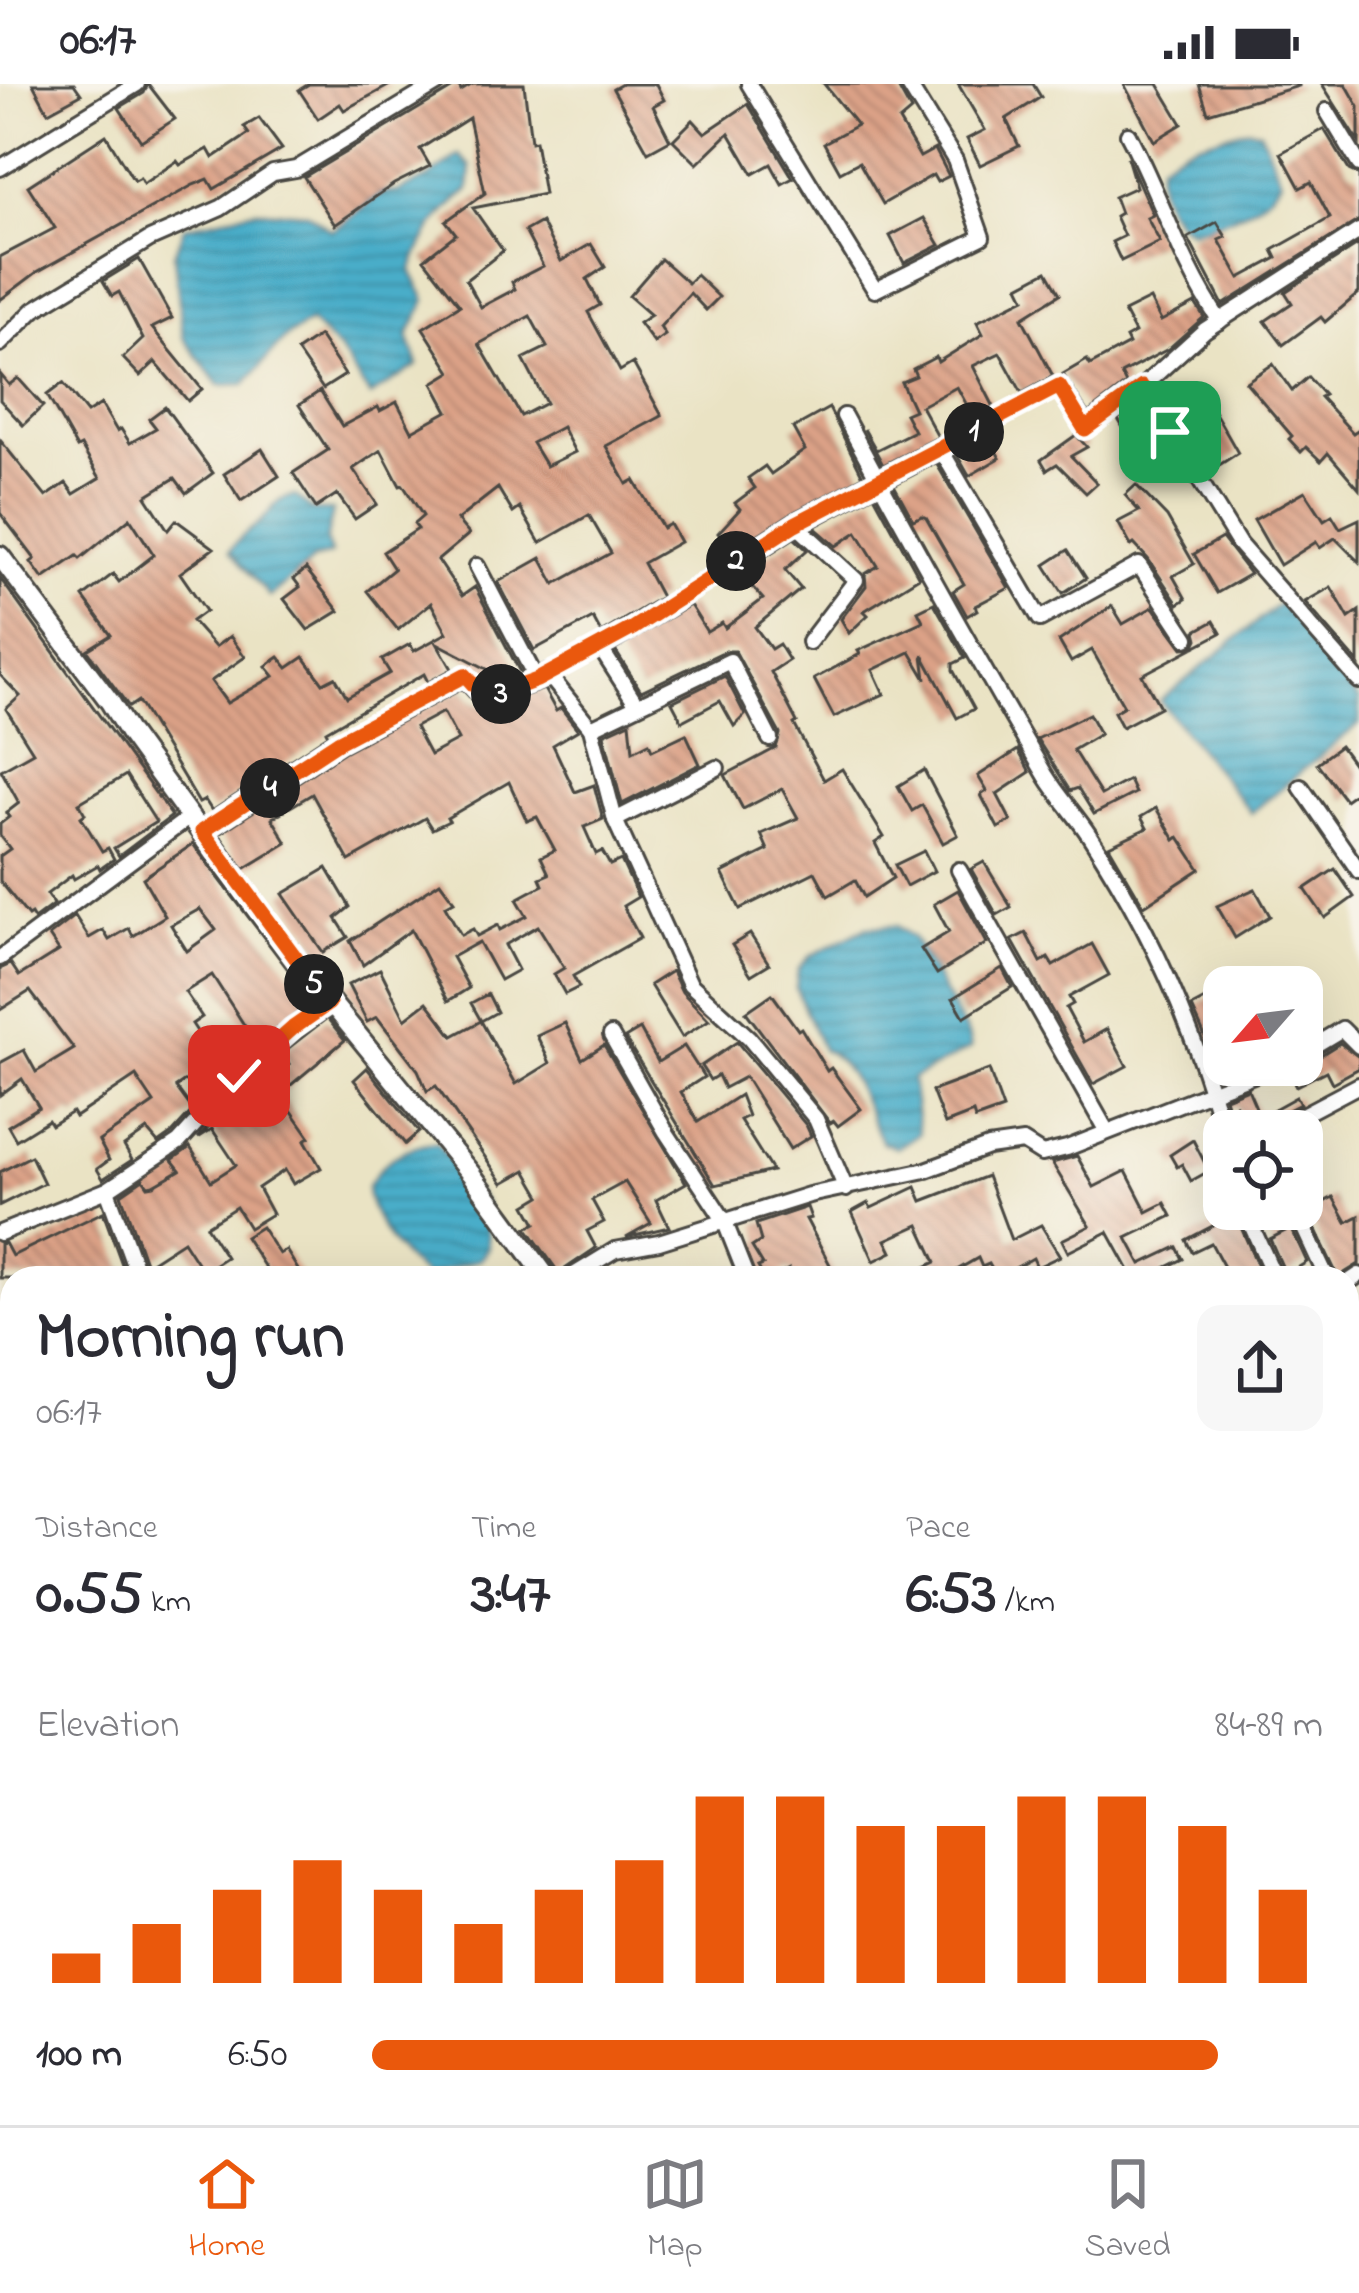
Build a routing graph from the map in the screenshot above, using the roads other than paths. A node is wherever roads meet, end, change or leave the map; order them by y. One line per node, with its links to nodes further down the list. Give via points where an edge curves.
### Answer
1 (137, 84): 8 (street)
2 (437, 84): 11 (street, via 296,169 273,172 221,208 150,239 34,310)
3 (749, 84): 4 (street, via 875,290 982,237 955,160)
4 (908, 84)
5 (1327, 111): 7 (street)
6 (1128, 134): 10 (street, via 1184,263)
7 (1359, 164)
8 (0, 168)
9 (1359, 231): 10 (street)
10 (1220, 321): 12 (street)
11 (0, 344)
12 (1142, 387): 14 (street, via 1085,429 1059,386); 23 (street, via 1239,544)
13 (844, 416): 15 (street)
14 (941, 450): 15 (street); 19 (street, via 1040,619 1139,566)
15 (877, 478): 16 (street); 40 (street, via 950,615 1114,877 1182,1005)
16 (795, 524): 20 (street, via 856,580); 21 (street)
17 (0, 556): 30 (street)
18 (477, 566): 22 (street)
19 (1187, 638)
20 (809, 643)
21 (599, 646): 22 (street); 24 (street)
22 (542, 676): 25 (street); 30 (street, via 493,696 465,675)
23 (1359, 682)
24 (637, 706): 25 (street); 26 (street, via 730,662)
25 (591, 728): 29 (street)
26 (770, 739)
27 (717, 768): 29 (street)
28 (1301, 787): 32 (street)
29 (615, 820): 44 (street, via 690,984 817,1119)
30 (196, 824): 33 (street); 34 (street)
31 (959, 870): 43 (street)
32 (1359, 871)
33 (0, 958)
34 (329, 1003): 45 (street, via 239,1076 179,1142); 51 (street)
35 (611, 1035): 46 (street)
36 (1323, 1041): 37 (street, via 1342,1030)
37 (1359, 1046)
38 (1359, 1085): 42 (street)
39 (1231, 1086): 40 (street)
40 (1213, 1094): 41 (street); 43 (street)
41 (1217, 1110)
42 (1312, 1110)
43 (1106, 1130): 44 (street, via 1051,1153 1023,1142 988,1147)
44 (847, 1189): 46 (street)
45 (107, 1190): 49 (street); 50 (street)
46 (724, 1220): 52 (street, via 615,1250); 53 (street)
47 (1253, 1230): 54 (street)
48 (1305, 1230): 55 (street)
49 (0, 1233)
50 (135, 1266)
51 (538, 1266)
52 (589, 1266)
53 (742, 1266)
54 (1270, 1266)
55 (1321, 1266)

